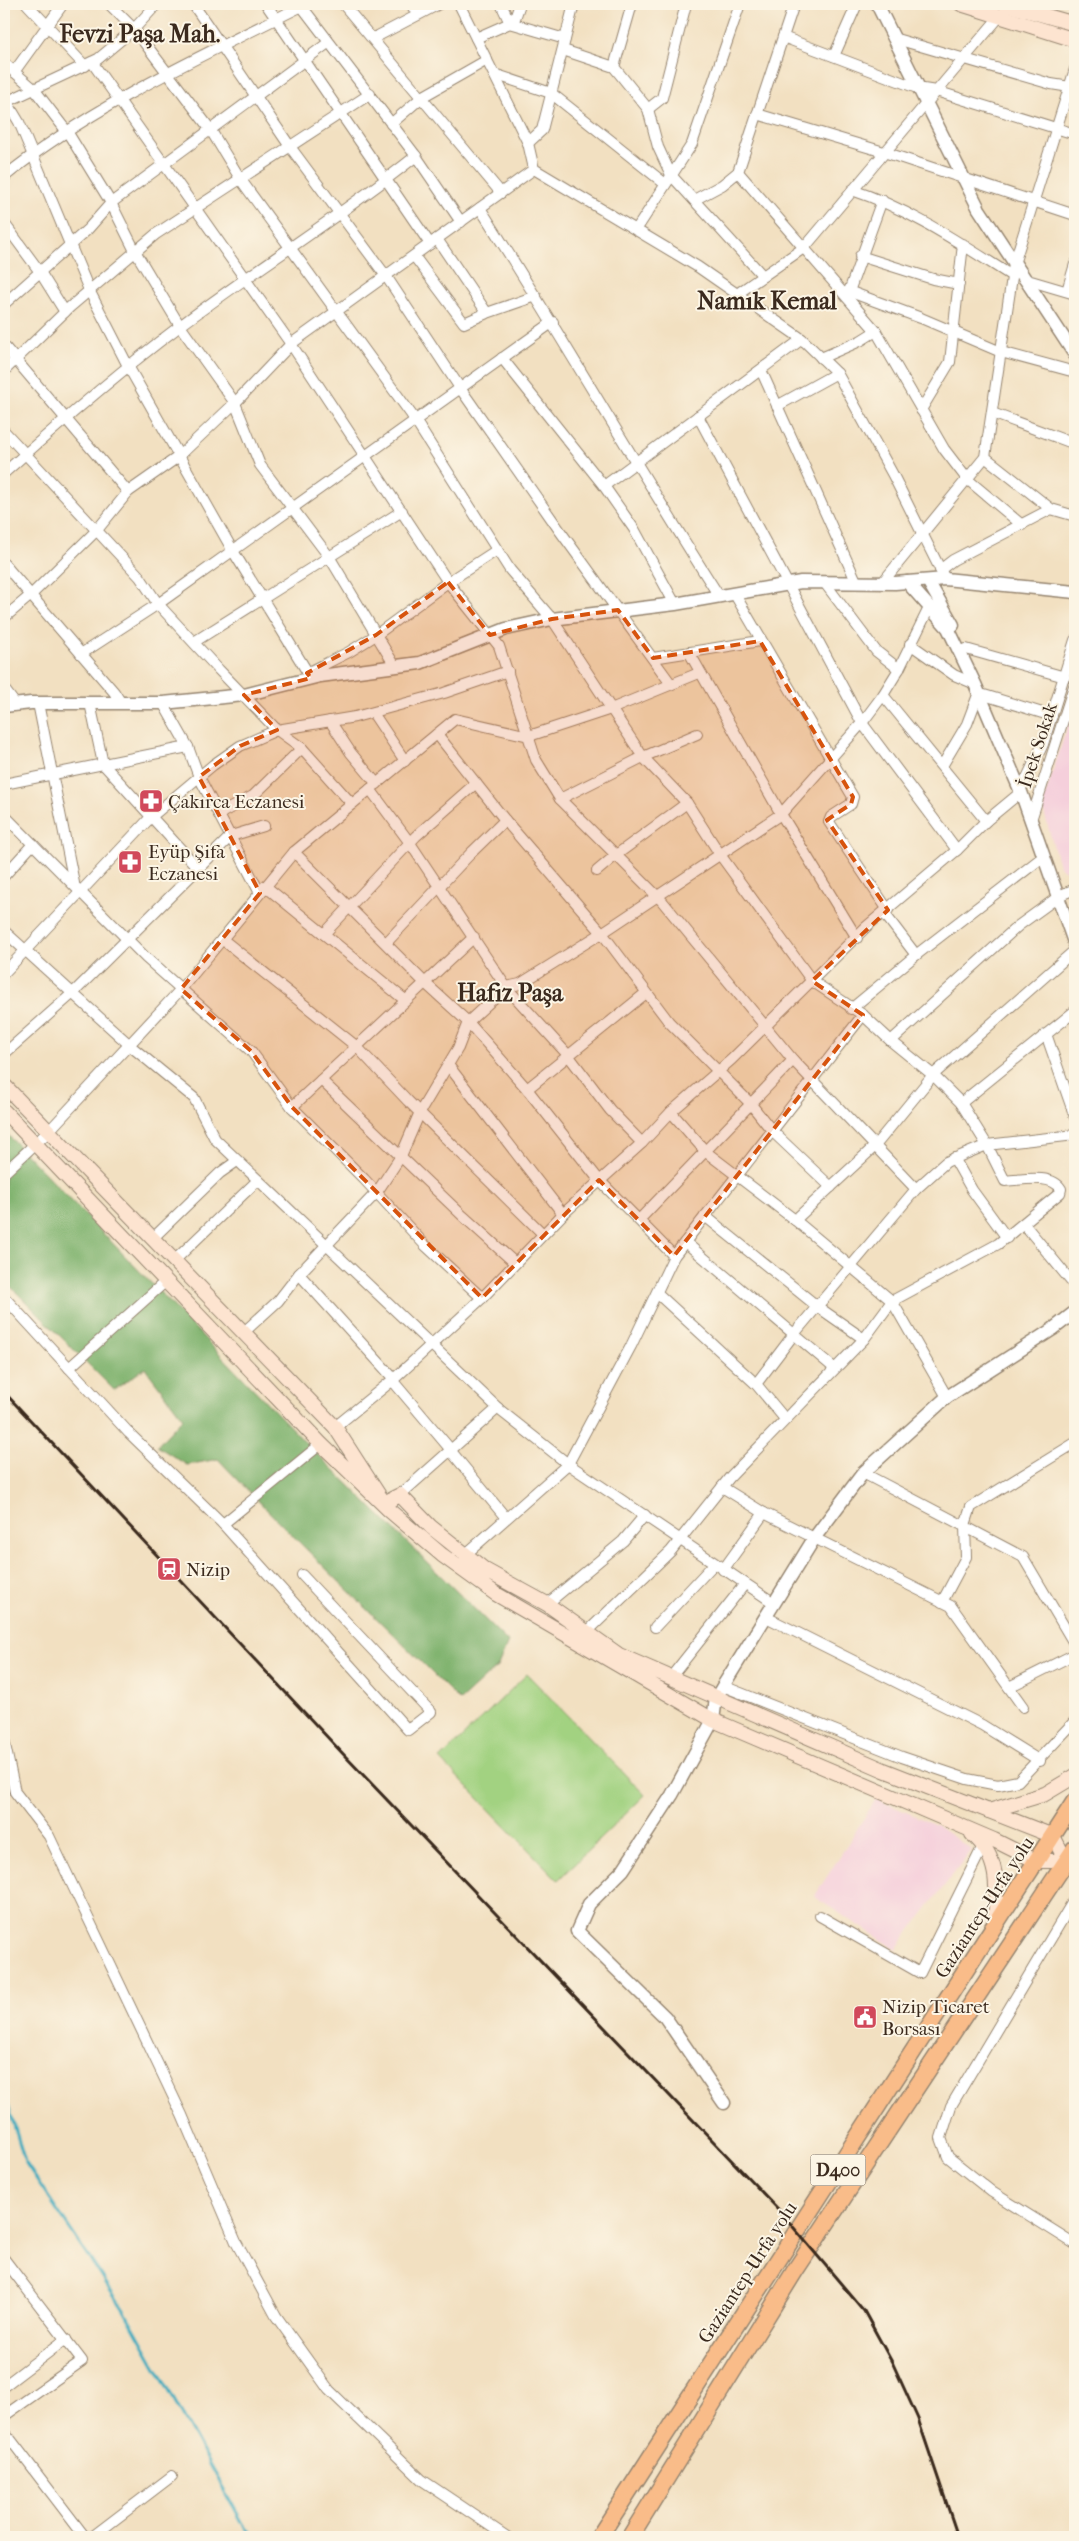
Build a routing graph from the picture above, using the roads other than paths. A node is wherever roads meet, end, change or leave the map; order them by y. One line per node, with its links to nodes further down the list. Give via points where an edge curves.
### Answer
1 (27, 4): 27 (street)
2 (63, 4): 27 (street)
3 (109, 4): 28 (street)
4 (157, 4): 28 (street)
5 (193, 4): 36 (street)
6 (266, 4): 24 (street)
7 (343, 4): 30 (street)
8 (411, 4): 23 (street)
9 (439, 4): 23 (street)
10 (459, 4): 31 (street)
11 (501, 4): 25 (street)
12 (520, 4): 25 (street)
13 (574, 4): 35 (street)
14 (632, 4): 43 (street)
15 (686, 4): 59 (street, via 662,98)
16 (740, 4): 75 (street, via 692,144)
17 (794, 4): 29 (street)
18 (857, 4): 37 (street)
19 (877, 4): 32 (street)
20 (961, 4): 22 (main road)
21 (301, 5): 24 (street); 34 (street)
22 (1011, 8): 26 (main road); 33 (main road); 38 (street)
23 (417, 14): 30 (street)
24 (277, 18): 36 (street); 39 (street)
25 (511, 24): 31 (street); 35 (street)
26 (1075, 24)
27 (48, 25): 42 (street); 45 (street)
28 (134, 29): 42 (street); 46 (street)
29 (783, 37): 37 (street); 61 (street)
30 (374, 38): 55 (street)
31 (476, 38): 40 (street)
32 (893, 38): 38 (street); 49 (street)
33 (1075, 40)
34 (328, 43): 39 (street); 52 (street)
35 (564, 45): 43 (street); 53 (street)
36 (222, 46): 46 (street); 54 (street)
37 (834, 56): 49 (street)
38 (964, 58): 48 (street); 51 (street)
39 (304, 60): 54 (street); 60 (street)
40 (487, 60): 47 (street); 55 (street)
41 (4, 62): 45 (street)
42 (88, 64): 50 (street); 56 (street)
43 (614, 67): 59 (street)
44 (1075, 69): 48 (street)
45 (14, 72): 50 (street)
46 (168, 74): 56 (street); 64 (street)
47 (494, 74): 53 (street); 67 (street)
48 (1070, 87): 63 (street)
49 (917, 88): 51 (street); 58 (street)
50 (34, 89): 57 (street); 65 (street)
51 (936, 91): 58 (street); 63 (street)
52 (370, 94): 60 (street); 62 (street)
53 (551, 94): 67 (street, via 542,130); 80 (street)
54 (256, 95): 64 (street); 68 (street)
55 (422, 97): 62 (street); 82 (street)
56 (119, 100): 65 (street); 72 (street)
57 (5, 102): 70 (street, via 19,122)
58 (925, 104): 69 (street); 77 (street)
59 (648, 109): 75 (street, via 658,146)
60 (342, 114): 68 (street); 78 (street)
61 (757, 114): 69 (street); 74 (street)
62 (391, 124): 71 (street)
63 (1058, 128): 66 (street); 85 (street)
64 (210, 129): 72 (street); 79 (street)
65 (68, 133): 70 (street); 86 (street)
66 (1075, 134)
67 (528, 143): 73 (street)
68 (291, 148): 79 (street); 90 (street)
69 (884, 152): 77 (street); 81 (street)
70 (33, 154): 76 (street); 96 (street)
71 (416, 156): 78 (street); 91 (street)
72 (164, 163): 86 (street); 88 (street)
73 (534, 169): 82 (street); 93 (street)
74 (738, 172): 83 (street); 97 (street)
75 (672, 175): 80 (street); 83 (street)
76 (4, 177)
77 (963, 178): 85 (street); 104 (street)
78 (388, 179): 90 (street); 94 (street)
79 (241, 180): 88 (street); 98 (street)
80 (664, 183): 93 (street)
81 (852, 190): 84 (street); 97 (street)
82 (501, 193): 87 (street)
83 (694, 200): 106 (street)
84 (882, 200): 95 (street); 101 (street)
85 (1032, 201): 89 (street); 104 (street)
86 (111, 203): 96 (street); 99 (street)
87 (480, 208): 91 (street); 113 (street)
88 (195, 210): 99 (street); 107 (street)
89 (1075, 215)
90 (340, 216): 98 (street); 105 (street)
91 (460, 222): 94 (street)
92 (4, 223): 103 (street)
93 (636, 230): 111 (street)
94 (434, 241): 100 (street); 117 (street)
95 (963, 244): 104 (street); 108 (street)
96 (70, 245): 103 (street); 109 (street)
97 (805, 247): 106 (street); 112 (street)
98 (291, 250): 107 (street); 115 (street)
99 (135, 251): 109 (street); 119 (street)
100 (414, 256): 105 (street); 117 (street, via 464,323)
101 (860, 256): 108 (street); 112 (street)
102 (1075, 264): 110 (street)
103 (40, 272): 114 (street); 116 (street)
104 (1017, 273): 110 (street); 125 (street); 126 (street)
105 (386, 276): 115 (street); 135 (street)
106 (764, 276): 111 (street)
107 (246, 280): 119 (street); 123 (street)
108 (959, 284): 121 (street)
109 (89, 290): 116 (street); 130 (street)
110 (1071, 292)
111 (737, 294): 122 (street)
112 (848, 294): 120 (street); 121 (street)
113 (536, 296): 117 (street); 118 (street)
114 (4, 304)
115 (337, 311): 123 (street); 142 (street)
116 (65, 312): 129 (street)
117 (487, 313)
118 (553, 322): 127 (street); 149 (street)
119 (180, 326): 130 (street); 136 (street)
120 (876, 331): 128 (street); 138 (street)
121 (953, 332): 125 (street); 138 (street, via 950,362)
122 (802, 339): 128 (street); 131 (street)
123 (291, 344): 136 (street); 146 (street)
124 (4, 346): 129 (street)
125 (1001, 352): 133 (street); 139 (street)
126 (1075, 355)
127 (502, 358): 135 (street); 152 (street)
128 (822, 358): 134 (street)
129 (16, 360): 132 (street); 141 (street)
130 (128, 366): 141 (street); 147 (street)
131 (761, 370): 137 (street); 140 (street)
132 (4, 371)
133 (1075, 372)
134 (837, 373): 137 (street); 160 (street)
135 (460, 388): 142 (street); 181 (street)
136 (235, 403): 147 (street); 154 (street, via 260,465)
137 (777, 406): 170 (street)
138 (921, 410): 151 (street)
139 (992, 413): 144 (street); 148 (street)
140 (698, 416): 149 (street); 172 (street)
141 (64, 419): 145 (street); 153 (street)
142 (415, 419): 146 (street); 161 (street)
143 (4, 431): 145 (street)
144 (1075, 444)
145 (26, 453): 150 (street); 159 (street)
146 (365, 455): 154 (street); 156 (street)
147 (178, 457): 153 (street); 162 (street)
148 (985, 457): 151 (street); 155 (street)
149 (636, 462): 152 (street); 176 (street)
150 (4, 473)
151 (967, 479): 158 (street); 160 (street)
152 (604, 486): 179 (street, via 634,529)
153 (128, 492): 159 (street)
154 (292, 508): 162 (street); 163 (street)
155 (1052, 509): 157 (street); 158 (street)
156 (402, 511): 163 (street); 167 (street)
157 (1075, 516)
158 (1022, 524): 165 (street, via 953,560)
159 (96, 530): 175 (street); 178 (street, via 140,577)
160 (922, 534): 165 (street); 171 (street)
161 (497, 550): 167 (street); 183 (street)
162 (232, 551): 177 (street); 178 (street)
163 (330, 558): 177 (street); 184 (street)
164 (4, 564): 175 (street)
165 (942, 575): 166 (street); 173 (street)
166 (928, 581): 169 (street); 190 (street)
167 (448, 582): 184 (street); 185 (street)
168 (824, 582): 170 (street); 172 (street); 195 (street, via 876,651)
169 (907, 582): 171 (street); 180 (street)
170 (857, 583): 171 (street)
171 (882, 583)
172 (786, 584): 174 (street); 215 (street)
173 (1075, 592)
174 (734, 594): 176 (street); 187 (street)
175 (31, 595): 182 (street); 192 (street)
176 (719, 596): 179 (street)
177 (261, 599): 188 (street); 198 (street)
178 (158, 604): 188 (street); 192 (street)
179 (675, 604): 181 (street)
180 (930, 606): 189 (street); 203 (street, via 948,628)
181 (618, 610): 183 (street); 193 (street)
182 (4, 618)
183 (552, 619): 185 (street); 211 (street)
184 (376, 635): 194 (street); 198 (street)
185 (490, 635): 194 (street, via 420,662); 196 (street, via 499,646)
186 (1075, 640): 199 (street)
187 (760, 641): 191 (street); 223 (street)
188 (194, 642): 204 (street)
189 (910, 644): 195 (street); 203 (street)
190 (966, 649): 199 (street); 203 (street)
191 (689, 652): 193 (street); 197 (street)
192 (81, 654): 208 (street)
193 (653, 658): 201 (street)
194 (395, 666): 198 (street)
195 (899, 669): 205 (street)
196 (508, 671): 212 (street); 219 (street)
197 (699, 673): 201 (street); 237 (street)
198 (309, 675): 204 (street)
199 (1065, 677): 213 (street)
200 (1075, 683): 240 (street, İpek Sokak)
201 (671, 684): 211 (street)
202 (4, 688): 210 (street)
203 (979, 691): 213 (street); 226 (street, via 967,724); 232 (street)
204 (244, 695): 209 (street); 216 (street)
205 (883, 695): 215 (street); 226 (street)
206 (38, 703): 207 (street); 210 (street); 227 (street)
207 (90, 703): 208 (street); 225 (street)
208 (121, 703): 209 (street)
209 (163, 703): 220 (street)
210 (10, 705)
211 (611, 709): 219 (street); 222 (street)
212 (373, 713): 214 (street); 224 (street)
213 (1052, 716): 232 (street)
214 (330, 722): 216 (street); 231 (street)
215 (862, 724): 223 (street); 247 (street)
216 (277, 730): 221 (street); 228 (street, via 240,746)
217 (437, 734): 219 (street, via 455,719); 224 (street); 229 (street)
218 (697, 734): 222 (street)
219 (529, 736): 233 (street, via 536,760)
220 (188, 747): 225 (street); 228 (street)
221 (302, 748): 235 (street); 236 (street, via 253,796)
222 (643, 757): 233 (street); 234 (street)
223 (831, 760): 237 (street); 262 (street, via 854,802 831,817 830,824)
224 (405, 761): 231 (street)
225 (103, 764): 227 (street); 239 (street)
226 (942, 766): 242 (street)
227 (52, 775): 230 (street); 256 (street)
228 (198, 776): 236 (street); 239 (street)
229 (476, 783): 241 (street); 245 (street)
230 (4, 784)
231 (374, 786): 235 (street); 245 (street)
232 (1023, 788): 240 (street); 242 (street); 251 (street)
233 (560, 800): 249 (street)
234 (687, 803): 249 (street); 250 (street)
235 (352, 804): 248 (street)
236 (219, 814): 244 (street)
237 (781, 814): 250 (street); 268 (street)
238 (4, 815): 246 (street)
239 (151, 817): 252 (street); 256 (street)
240 (1032, 817): 259 (street)
241 (505, 820): 255 (street); 266 (street)
242 (986, 821): 247 (street)
243 (264, 826): 244 (street)
244 (231, 836): 252 (street); 257 (street)
245 (410, 843): 255 (street); 261 (street)
246 (33, 844): 254 (street); 256 (street)
247 (957, 850): 262 (street)
248 (294, 852): 257 (street); 261 (street)
249 (616, 854): 253 (street); 260 (street)
250 (721, 856): 260 (street); 277 (street)
251 (1044, 856): 259 (street); 275 (street)
252 (198, 868): 269 (street)
253 (597, 871)
254 (4, 876)
255 (440, 887): 267 (street); 271 (street)
256 (77, 889): 269 (street); 273 (street)
257 (263, 889): 265 (street); 270 (street)
258 (1075, 889): 259 (street)
259 (1060, 895): 263 (street); 272 (street); 290 (street, via 1018,926)
260 (656, 897): 266 (street); 288 (street)
261 (350, 907): 265 (street); 271 (street)
262 (886, 911): 268 (street); 275 (street)
263 (1075, 925)
264 (4, 931): 273 (street)
265 (324, 934): 283 (street)
266 (602, 934): 279 (street, via 520,984); 282 (street)
267 (474, 937): 278 (street); 279 (street)
268 (857, 938): 277 (street)
269 (128, 939): 280 (street); 281 (street)
270 (222, 939): 280 (street); 292 (street)
271 (386, 943): 278 (street)
272 (1075, 946)
273 (24, 949): 276 (street); 281 (street)
274 (1075, 950): 298 (street)
275 (916, 955): 284 (street)
276 (4, 973)
277 (812, 981): 284 (street); 288 (street)
278 (426, 983): 283 (street); 287 (street)
279 (506, 987): 287 (street); 294 (street)
280 (181, 989): 291 (street); 305 (street, via 251,1051)
281 (72, 993): 291 (street); 293 (street)
282 (646, 993): 294 (street); 297 (street, via 669,1022)
283 (405, 1000): 292 (street)
284 (851, 1009): 286 (street)
285 (1075, 1011): 289 (street)
286 (862, 1015): 290 (street); 300 (street)
287 (468, 1022): 296 (street); 302 (street)
288 (764, 1026): 295 (street); 297 (street)
289 (1046, 1034): 304 (street); 309 (street)
290 (891, 1042): 298 (street)
291 (128, 1043): 310 (street); 320 (street, via 194,1098 215,1139)
292 (357, 1047): 299 (street); 307 (street)
293 (4, 1054)
294 (568, 1056): 302 (street); 313 (street, via 610,1110)
295 (793, 1060): 300 (street); 303 (street)
296 (448, 1065): 307 (street); 328 (street)
297 (718, 1069): 303 (street); 308 (street)
298 (933, 1075): 304 (street); 316 (street)
299 (321, 1080): 305 (street); 318 (street)
300 (813, 1080): 311 (street); 316 (street)
301 (4, 1085): 310 (main road)
302 (527, 1089): 324 (street)
303 (750, 1103): 311 (street); 317 (street)
304 (961, 1103): 315 (street)
305 (292, 1107): 327 (street)
306 (4, 1111): 314 (main road)
307 (420, 1112): 318 (street); 333 (street)
308 (670, 1112): 313 (street); 317 (street)
309 (1075, 1117)
310 (48, 1132): 314 (street); 335 (main road)
311 (773, 1132): 322 (street); 325 (street)
312 (1075, 1135): 315 (street)
313 (642, 1143): 324 (street)
314 (35, 1144): 321 (street); 343 (main road)
315 (987, 1145): 319 (street); 332 (street, via 1005,1181 1050,1180 1058,1183 1061,1189)
316 (874, 1147): 325 (street); 326 (street)
317 (706, 1152): 322 (street); 330 (street)
318 (401, 1156): 327 (street); 340 (street)
319 (954, 1158): 326 (street); 334 (street, via 972,1190)
320 (237, 1160): 323 (street); 335 (street)
321 (4, 1173)
322 (737, 1177): 329 (street); 331 (street)
323 (258, 1180): 337 (street); 339 (street)
324 (600, 1180): 328 (street); 330 (street)
325 (831, 1187): 331 (street)
326 (916, 1189): 341 (street)
327 (377, 1192): 337 (street); 347 (street, via 425,1245)
328 (563, 1214): 333 (street)
329 (705, 1216): 336 (street); 349 (street)
330 (639, 1220): 338 (street)
331 (795, 1220): 341 (street)
332 (1024, 1224): 334 (street); 344 (street)
333 (543, 1234): 340 (street)
334 (1007, 1238): 348 (street)
335 (152, 1239): 339 (main road)
336 (685, 1242): 338 (street); 352 (street)
337 (328, 1246): 342 (street); 354 (street)
338 (674, 1256): 345 (street)
339 (174, 1261): 351 (main road)
340 (516, 1263): 347 (street)
341 (850, 1267): 348 (street); 349 (street)
342 (299, 1274): 351 (street, via 278,1301); 357 (street)
343 (166, 1281): 355 (street); 364 (main road)
344 (1075, 1286)
345 (657, 1293): 358 (street); 366 (street)
346 (4, 1297): 355 (street)
347 (482, 1298): 354 (street)
348 (892, 1301): 353 (street); 359 (street)
349 (818, 1307): 352 (street); 353 (street)
350 (1075, 1312): 359 (street)
351 (243, 1333): 362 (main road)
352 (794, 1334): 356 (street); 358 (street)
353 (864, 1338): 356 (street)
354 (431, 1346): 357 (street); 360 (street)
355 (69, 1368): 373 (street, via 129,1433)
356 (834, 1368): 361 (street)
357 (393, 1380): 362 (street); 365 (street)
358 (756, 1384): 361 (street)
359 (947, 1397): 367 (street)
360 (498, 1408): 365 (street); 366 (street)
361 (785, 1419): 368 (street)
362 (335, 1427): 369 (main road, via 384,1503)
363 (1075, 1443): 374 (street, via 971,1507)
364 (321, 1444): 373 (street); 394 (main road, via 397,1518 496,1594)
365 (451, 1450): 369 (street); 372 (street)
366 (568, 1464): 371 (street); 372 (street)
367 (863, 1473): 374 (street); 375 (street)
368 (722, 1487): 370 (street); 376 (street)
369 (400, 1495): 377 (main road, via 431,1527)
370 (764, 1513): 375 (street); 379 (street)
371 (645, 1515): 376 (street); 384 (street, via 623,1541)
372 (506, 1518): 377 (street)
373 (223, 1524): 380 (street, via 408,1730 431,1712)
374 (965, 1525): 382 (street, via 966,1557); 388 (street, via 1023,1557)
375 (815, 1537): 382 (street); 383 (street)
376 (680, 1540): 378 (street); 387 (street)
377 (466, 1554): 384 (main road, via 485,1570)
378 (714, 1564): 379 (street); 386 (street)
379 (723, 1570): 381 (street)
380 (302, 1575)
381 (744, 1585): 383 (street); 390 (street)
382 (942, 1602): 391 (street, via 951,1606)
383 (774, 1603): 385 (street)
384 (547, 1604): 387 (main road)
385 (766, 1617): 392 (street); 397 (street, via 982,1725)
386 (655, 1627)
387 (588, 1631): 390 (main road, via 619,1655)
388 (1075, 1645)
389 (1075, 1654): 391 (street)
390 (671, 1678): 392 (main road)
391 (1009, 1687): 393 (street)
392 (720, 1692): 394 (street); 397 (street, via 967,1780 998,1785 1018,1781); 402 (main road, via 884,1770)
393 (1024, 1707)
394 (713, 1720): 403 (main road); 411 (street, via 672,1795 623,1870 588,1904 577,1931 665,2017)
395 (1075, 1722): 397 (street)
396 (4, 1740): 400 (street)
397 (1040, 1761)
398 (1075, 1776): 402 (main road, via 1045,1794)
399 (4, 1788): 400 (street)
400 (15, 1792): 421 (street, via 49,1836 182,2115 236,2242 276,2316 329,2390 422,2480)
401 (1075, 1801): 404 (highway, Gaziantep-Urfa yolu / D400)
402 (989, 1811): 404 (main road)
403 (966, 1828): 405 (main road); 407 (main road)
404 (1053, 1836): 406 (main road); 407 (highway, Gaziantep-Urfa yolu / D400)
405 (984, 1844): 409 (street, via 920,1973); 410 (main road, via 998,1882)
406 (1072, 1859): 407 (main road); 423 (highway, D400, via 796,2269)
407 (1036, 1862): 410 (highway, Gaziantep-Urfa yolu / D400)
408 (1075, 1898): 412 (street, via 951,2106 941,2138 948,2157 992,2192)
409 (820, 1916)
410 (995, 1925): 422 (highway, Gaziantep-Urfa yolu / D400)
411 (724, 2103)
412 (1075, 2244)
413 (4, 2259): 414 (street)
414 (66, 2339): 415 (street); 416 (street, via 82,2361)
415 (4, 2386)
416 (4, 2416)
417 (4, 2431): 419 (street)
418 (172, 2476): 420 (street)
419 (85, 2537)
420 (92, 2537)
421 (507, 2537)
422 (599, 2537)
423 (630, 2537)

